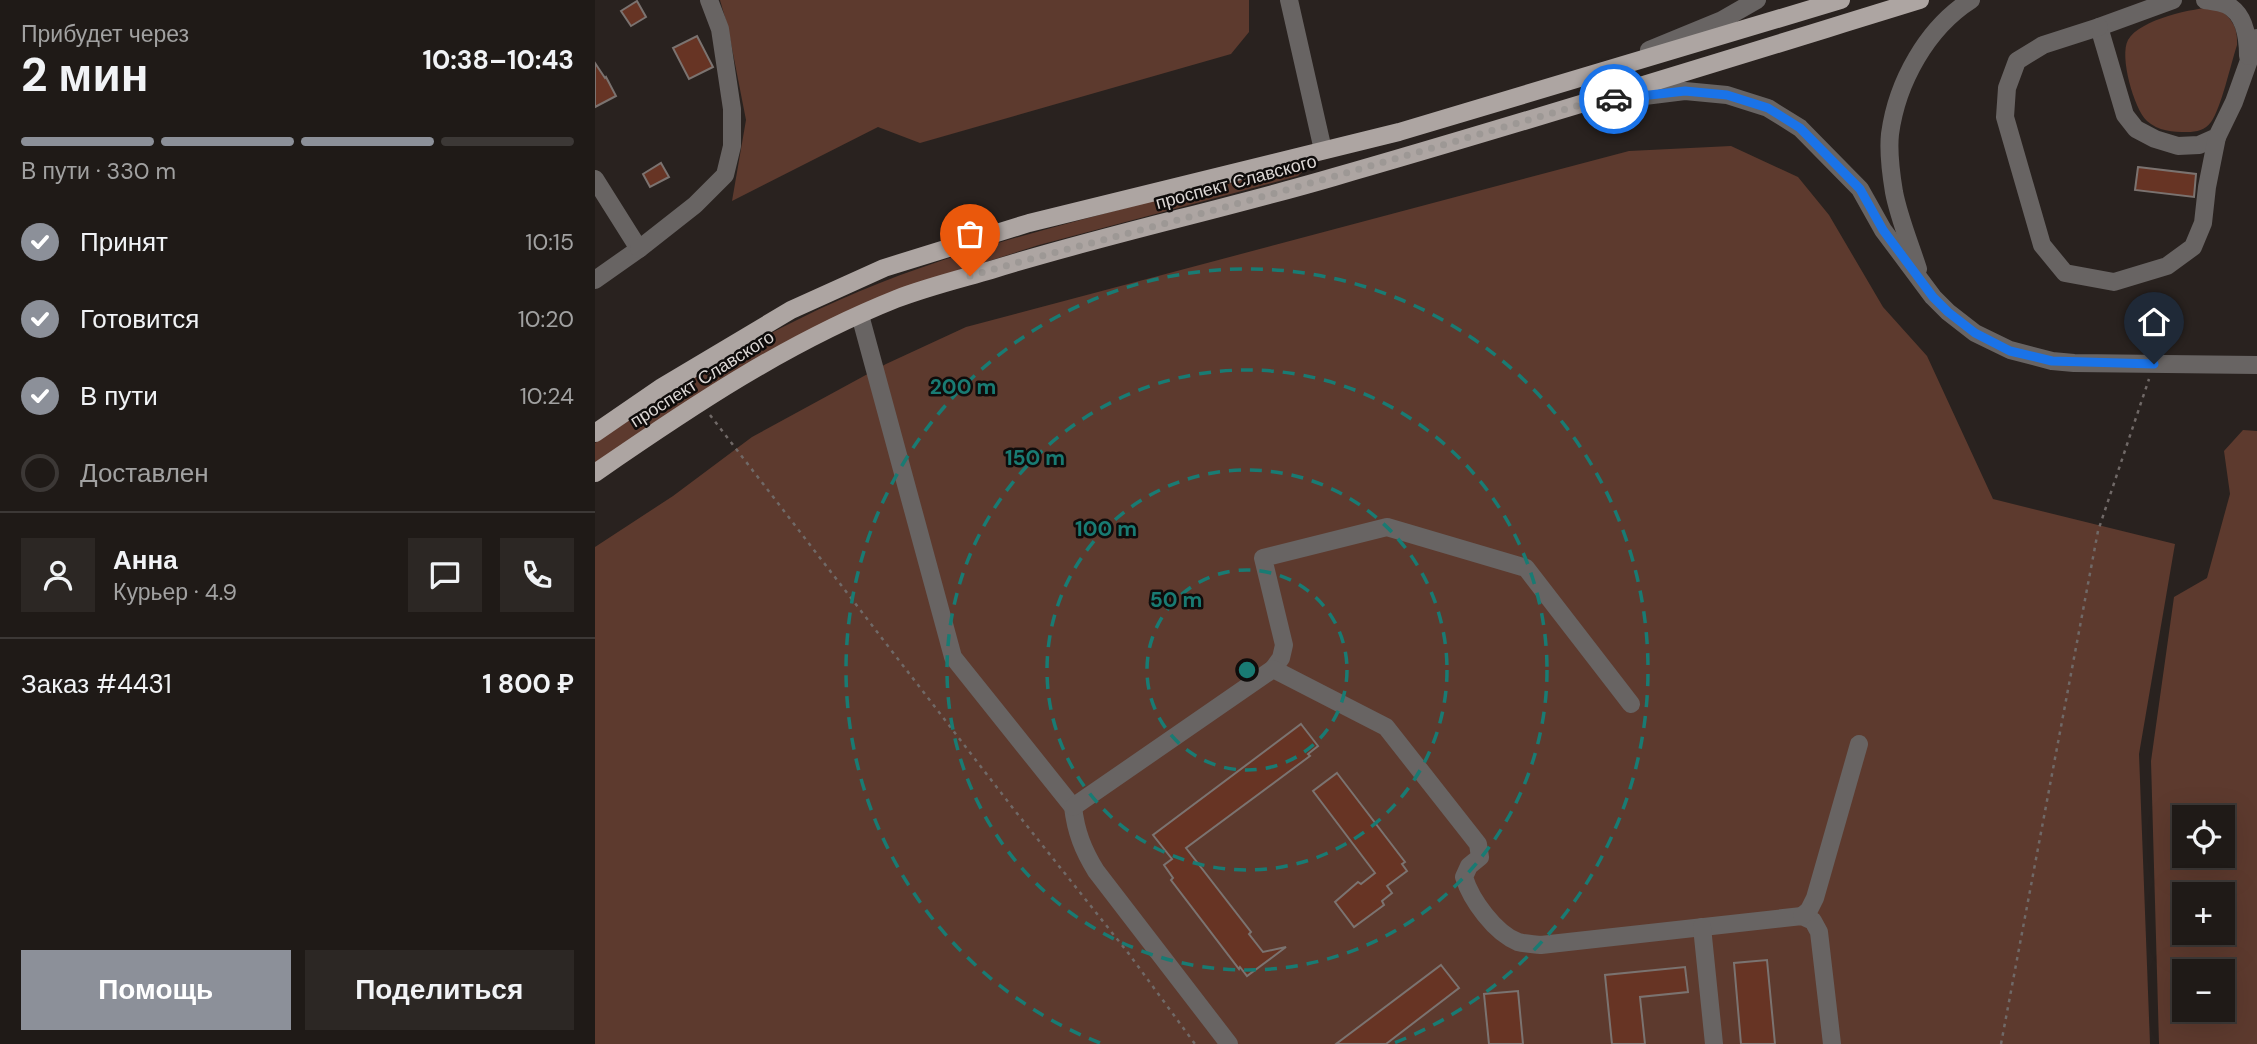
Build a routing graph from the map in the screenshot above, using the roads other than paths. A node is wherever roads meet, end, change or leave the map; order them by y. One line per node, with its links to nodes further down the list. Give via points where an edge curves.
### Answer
1 (709, 0): 17 (street, via 720,29 732,108 732,146 725,175)
2 (1289, 0): 15 (street)
3 (1757, 0): 12 (street, via 1723,20)
4 (1841, 0): 12 (main road, проспект Славского)
5 (1920, 0): 13 (main road, проспект Славского)
6 (1971, 0): 19 (street, via 1935,32 1917,56 1893,114 1890,157 1894,195)
7 (2173, 0): 9 (street)
8 (2205, 0): 11 (street, via 2227,5 2238,15 2245,31)
9 (2099, 27): 14 (street, via 2125,115 2136,129 2178,146 2199,145); 14 (street, via 2043,45 2017,61 2007,88 2005,117 2042,245 2065,273 2114,282 2167,266 2193,247 2203,223)
10 (2257, 38): 11 (street)
11 (2248, 63): 14 (street)
12 (1585, 76): 15 (main road, проспект Славского)
13 (1590, 102): 19 (street, via 1685,91 1727,95 1768,108 1800,128 1860,189 1883,230); 20 (main road, проспект Славского, via 1192,217 1041,254 899,298)
14 (2217, 137)
15 (1323, 150): 22 (main road, проспект Славского, via 1029,223 884,268 791,310)
16 (595, 180): 17 (street)
17 (639, 248): 18 (street)
18 (595, 281)
19 (1922, 282): 21 (street, via 1948,312 1975,333 2025,356 2074,363)
20 (860, 315): 23 (main road, проспект Славского, via 809,338 700,402); 27 (street, via 953,657)
21 (2257, 365)
22 (595, 433)
23 (595, 473)
24 (1273, 669): 25 (street, via 1283,645 1263,558 1387,527 1526,568); 27 (street); 29 (street, via 1386,727 1478,844 1479,857 1464,877 1468,891 1499,931 1520,942 1541,945)
25 (1632, 704)
26 (1859, 744): 28 (street, via 1815,898)
27 (1073, 807): 30 (street, via 1082,848 1096,871)
28 (1802, 916): 29 (street); 32 (street, via 1813,921 1819,932)
29 (1702, 927): 31 (street)
30 (1229, 1044)
31 (1714, 1044)
32 (1832, 1044)

